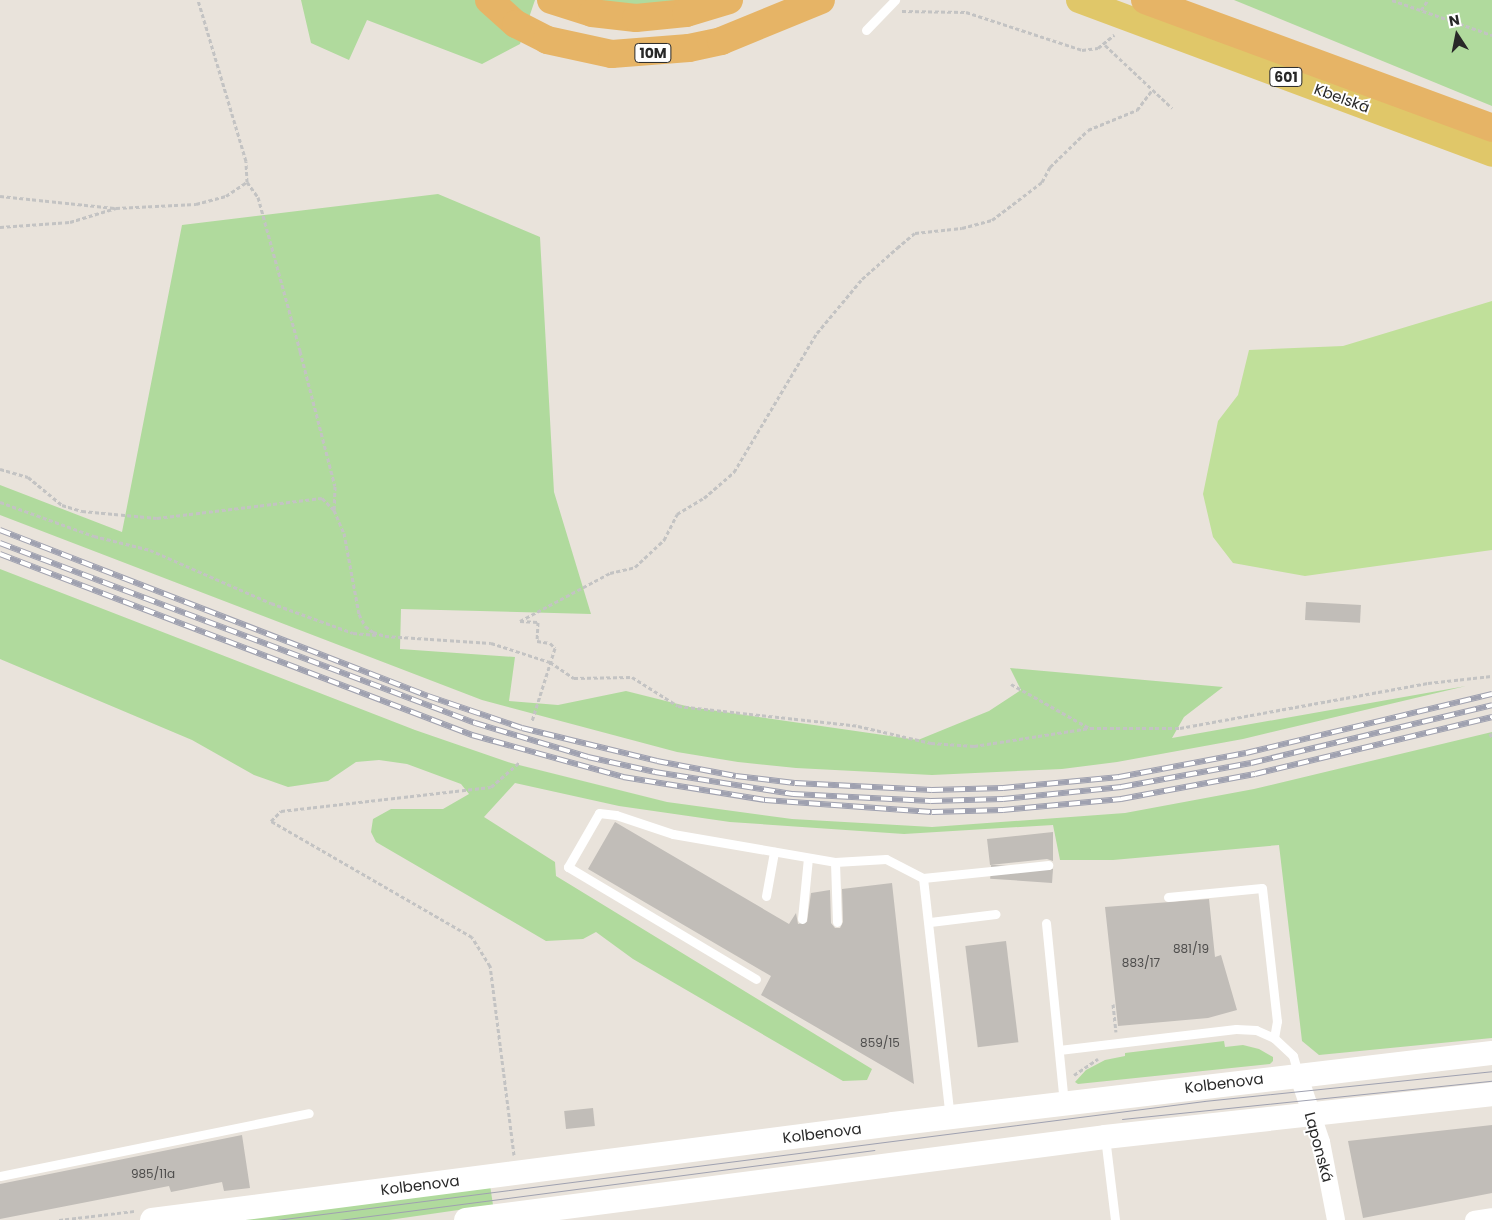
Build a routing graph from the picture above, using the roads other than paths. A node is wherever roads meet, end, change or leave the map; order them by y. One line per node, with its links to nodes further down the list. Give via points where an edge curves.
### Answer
1 (489, 0): 4 (highway, 10M, via 516,24 547,40 612,54 680,50 721,41)
2 (551, 0): 3 (highway, via 592,13 636,18 686,13)
3 (729, 0)
4 (822, 0)
5 (1079, 0): 12 (main road, Kbelská / 601)
6 (1145, 0): 10 (highway, Kbelská / 601)
7 (1169, 0): 10 (highway)
8 (897, 5): 9 (lane)
9 (866, 30)
10 (1232, 32): 11 (highway, Kbelská / 601)
11 (1492, 128)
12 (1492, 154)
13 (774, 852): 14 (lane); 18 (lane); 25 (lane, via 674,834 616,815 599,813 568,866)
14 (808, 858): 15 (lane); 21 (lane)
15 (835, 862): 17 (lane, via 886,859); 22 (lane)
16 (1048, 865): 17 (lane)
17 (923, 878): 23 (lane)
18 (766, 896)
19 (1168, 897): 26 (lane, via 1262,888 1277,1021)
20 (996, 914): 23 (lane)
21 (802, 919)
22 (837, 922)
23 (930, 922): 34 (lane)
24 (1046, 923): 27 (lane)
25 (756, 979)
26 (1274, 1038): 27 (lane, via 1256,1030 1236,1029); 29 (lane, via 1293,1056)
27 (1059, 1050): 31 (lane)
28 (1492, 1054): 29 (main road, Kolbenova)
29 (1298, 1074): 31 (main road, Kolbenova); 33 (street, Laponská)
30 (1492, 1094): 33 (main road)
31 (1064, 1103): 34 (main road, Kolbenova)
32 (309, 1113): 36 (lane)
33 (1311, 1114): 35 (main road); 41 (street, Laponská, via 1321,1142)
34 (950, 1117): 38 (main road, Kolbenova)
35 (1104, 1137): 39 (main road); 40 (lane)
36 (0, 1176)
37 (1492, 1217): 42 (street)
38 (152, 1220)
39 (466, 1220)
40 (1115, 1220)
41 (1336, 1220)
42 (1474, 1220)

